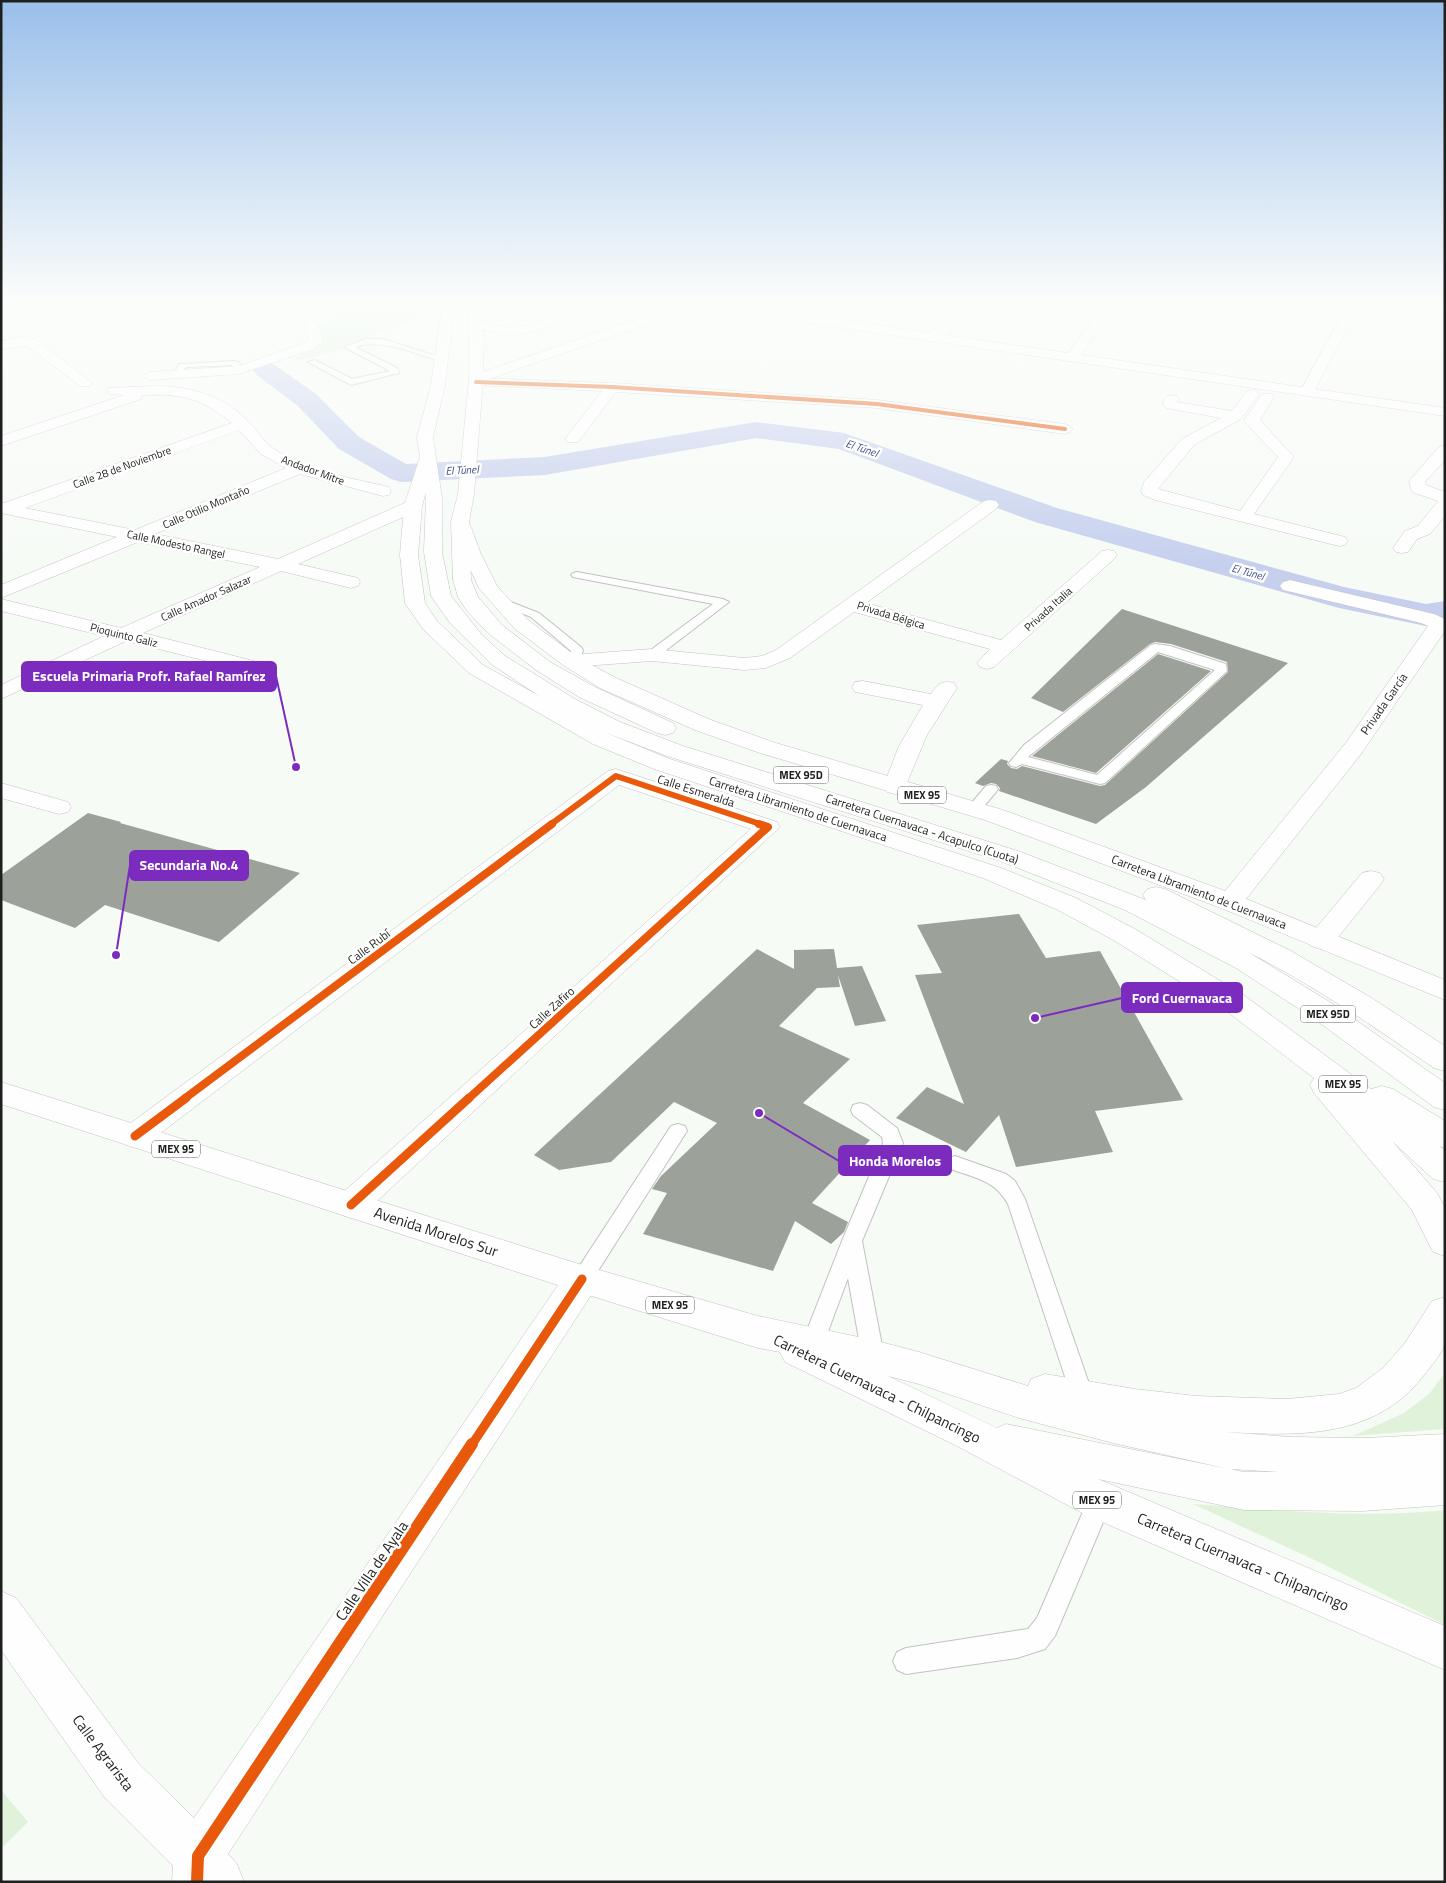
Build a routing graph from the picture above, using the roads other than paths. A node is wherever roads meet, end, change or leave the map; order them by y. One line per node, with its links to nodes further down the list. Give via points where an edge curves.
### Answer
1 (436, 389): 24 (main road, Carretera Libramiento de Cuernavaca / MEX 95, via 425,437 427,460)
2 (475, 389): 29 (main road, via 466,494)
3 (611, 389): 18 (main road)
4 (641, 389): 16 (main road, via 877,404)
5 (1250, 389): 8 (main road)
6 (1309, 389): 9 (main road)
7 (114, 391): 14 (main road, Andador Mitre, via 194,394)
8 (1262, 391): 9 (main road); 13 (main road); 17 (main road, via 1252,421)
9 (1307, 392): 12 (main road)
10 (136, 396): 19 (main road)
11 (1172, 399): 13 (main road, via 1171,405)
12 (1445, 412)
13 (1236, 416): 15 (main road)
14 (242, 424): 21 (main road, Andador Mitre, via 252,438 271,454); 27 (main road, Calle 28 de Noviembre)
15 (1219, 426): 17 (main road); 28 (main road, via 1188,442 1150,486 1150,491)
16 (1065, 429)
17 (1262, 434): 28 (main road, via 1286,456)
18 (573, 439)
19 (1, 441)
20 (1445, 450): 23 (main road, via 1417,481 1418,488)
21 (300, 468): 22 (main road, Andador Mitre); 31 (main road, Calle Otilio Montaño)
22 (383, 490)
23 (1445, 498)
24 (420, 502): 34 (main road, Calle Amador Salazar); 57 (main road, Carretera Cuernavaca - Acapulco (Cuota) / MEX 95D, via 441,596 474,638 521,677 612,727 675,750 941,834); 62 (main road, Carretera Libramiento de Cuernavaca / MEX 95, via 409,555 415,604 430,625 476,669 601,739 662,764 983,870 1066,904 1125,935)
25 (1445, 504): 30 (main road, via 1424,530 1407,541)
26 (990, 506): 40 (main road, Privada Bélgica)
27 (3, 509): 31 (main road, Calle Modesto Rangel)
28 (1244, 517): 32 (main road)
29 (460, 522): 44 (main road, Carretera Libramiento de Cuernavaca / MEX 95, via 490,588 521,624); 57 (main road, Carretera Cuernavaca - Acapulco (Cuota) / MEX 95D, via 462,580 474,607 513,644 588,692 692,739 961,824)
30 (1445, 535)
31 (138, 536): 34 (main road, Calle Modesto Rangel); 38 (main road, Calle Otilio Montaño)
32 (1339, 541)
33 (1108, 555): 42 (main road, Privada Italia)
34 (278, 565): 36 (main road, Calle Modesto Rangel); 41 (main road, Calle Amador Salazar)
35 (577, 575): 43 (lane, via 723,602)
36 (350, 582)
37 (1290, 586): 59 (main road, Privada García, via 1427,618 1436,621 1438,626 1353,749)
38 (1, 592)
39 (1, 605): 41 (main road, Pioquinto Galiz)
40 (852, 605): 42 (main road, Privada Bélgica); 43 (main road, via 783,654 766,662 744,664)
41 (125, 634): 46 (main road, Pioquinto Galiz); 48 (main road, Calle Amador Salazar)
42 (1004, 647): 45 (main road, Privada Italia)
43 (652, 655): 44 (main road)
44 (569, 661): 51 (main road, Carretera Libramiento de Cuernavaca / MEX 95, via 608,683 703,725)
45 (987, 663)
46 (248, 665)
47 (863, 687): 51 (main road, via 941,694 918,726 905,753)
48 (1, 693)
49 (1017, 761): 49 (lane, via 1155,648 1222,668 1100,780)
50 (616, 776): 56 (main road, Calle Esmeralda); 69 (main road, Calle Rubí)
51 (895, 787): 55 (main road, Carretera Libramiento de Cuernavaca / MEX 95)
52 (991, 789): 55 (lane)
53 (1, 790): 54 (main road)
54 (59, 807)
55 (974, 810): 59 (main road, Carretera Libramiento de Cuernavaca / MEX 95)
56 (768, 827): 73 (main road, Calle Zafiro)
57 (1059, 867): 64 (main road, Carretera Cuernavaca - Acapulco (Cuota) / MEX 95D, via 1148,891 1281,957 1360,1004); 66 (main road, Carretera Cuernavaca - Acapulco (Cuota) / MEX 95D, via 1246,962 1323,1011)
58 (1371, 879): 60 (main road)
59 (1230, 902): 60 (main road, Carretera Libramiento de Cuernavaca / MEX 95)
60 (1321, 940): 61 (main road, Carretera Libramiento de Cuernavaca / MEX 95)
61 (1445, 991)
62 (1235, 1003): 63 (main road, Carretera Libramiento de Cuernavaca / MEX 95); 70 (main road)
63 (1293, 1048): 72 (main road, Carretera Libramiento de Cuernavaca / MEX 95, via 1374,1107); 75 (main road, via 1424,1202)
64 (1445, 1061)
65 (1, 1093): 69 (main road, Avenida Morelos Sur / MEX 95)
66 (1445, 1099)
67 (860, 1110): 74 (lane, via 890,1133 893,1143)
68 (678, 1130): 76 (lane)
69 (135, 1136): 73 (main road, Avenida Morelos Sur / MEX 95)
70 (1445, 1136)
71 (955, 1163): 82 (lane, via 999,1179 1008,1186 1018,1204)
72 (1445, 1170)
73 (351, 1205): 76 (main road, Avenida Morelos Sur / MEX 95)
74 (852, 1241): 79 (lane); 80 (lane)
75 (1445, 1242)
76 (582, 1279): 78 (main road, Avenida Morelos Sur / MEX 95); 90 (main road, Calle Villa de Ayala)
77 (1445, 1312): 82 (main road, via 1410,1365 1382,1392 1355,1408 1312,1415 1254,1417 1140,1408)
78 (758, 1332): 79 (main road, Carretera Cuernavaca - Chilpancingo / MEX 95); 83 (main road, Carretera Cuernavaca - Chilpancingo / MEX 95)
79 (813, 1343): 80 (main road, Carretera Cuernavaca - Chilpancingo / MEX 95)
80 (873, 1356): 81 (main road, Carretera Cuernavaca - Chilpancingo / MEX 95)
81 (919, 1368): 82 (main road); 84 (main road, Carretera Cuernavaca - Chilpancingo / MEX 95, via 1019,1401 1113,1426 1229,1450 1365,1456)
82 (1083, 1398)
83 (971, 1434): 85 (main road, via 1244,1491 1362,1492); 86 (main road, Carretera Cuernavaca - Chilpancingo / MEX 95)
84 (1445, 1452)
85 (1445, 1486)
86 (1100, 1501): 88 (main road, Carretera Cuernavaca - Chilpancingo / MEX 95); 89 (lane, via 1046,1627 1036,1640)
87 (1, 1612): 90 (main road, Calle Agrarista, via 122,1781)
88 (1445, 1648)
89 (906, 1661)
90 (204, 1873)

